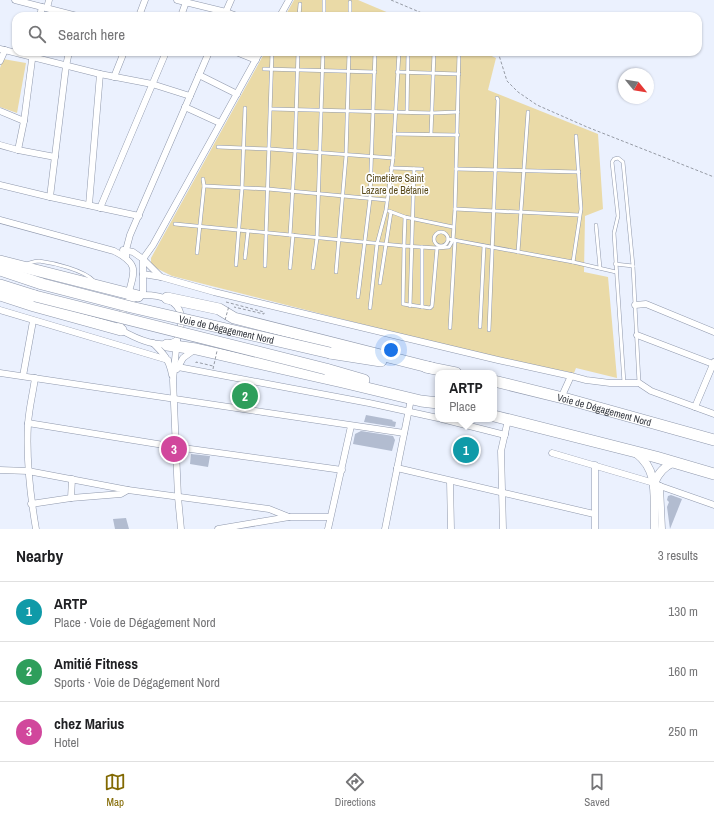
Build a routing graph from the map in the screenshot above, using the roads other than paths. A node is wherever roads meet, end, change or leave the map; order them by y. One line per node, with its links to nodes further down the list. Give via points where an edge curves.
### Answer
1 (15, 0): 12 (street)
2 (48, 0): 12 (street)
3 (145, 0): 15 (street)
4 (178, 0): 8 (street)
5 (231, 0): 18 (street)
6 (289, 0): 19 (street)
7 (324, 0): 21 (lane)
8 (186, 2): 10 (street); 16 (street)
9 (350, 2): 22 (lane)
10 (201, 3): 17 (street)
11 (300, 4): 20 (lane)
12 (44, 8): 13 (street); 14 (street)
13 (42, 12)
14 (60, 12)
15 (140, 12)
16 (182, 12)
17 (221, 12)
18 (226, 12)
19 (282, 12)
20 (299, 12)
21 (324, 12)
22 (350, 12)
23 (3, 50): 42 (street)
24 (32, 56): 74 (street)
25 (38, 56): 43 (street)
26 (68, 56): 43 (street)
27 (122, 56): 56 (street)
28 (164, 56): 57 (street)
29 (207, 56): 55 (street)
30 (246, 56): 41 (street)
31 (258, 56): 41 (street)
32 (272, 56): 45 (lane)
33 (298, 56): 46 (lane)
34 (323, 56): 47 (lane)
35 (349, 56): 48 (lane)
36 (375, 56): 49 (lane)
37 (399, 56): 50 (lane)
38 (408, 56): 51 (lane)
39 (434, 56): 52 (lane)
40 (459, 56): 54 (lane)
41 (256, 60): 58 (street)
42 (0, 61)
43 (66, 66): 53 (street); 88 (street)
44 (264, 69): 45 (lane)
45 (271, 70): 46 (lane); 63 (lane)
46 (297, 70): 47 (lane); 64 (lane)
47 (323, 71): 48 (lane); 65 (lane)
48 (349, 72): 49 (lane); 67 (lane)
49 (374, 72): 69 (lane)
50 (397, 72): 51 (lane); 68 (lane)
51 (408, 73): 52 (lane); 70 (lane)
52 (433, 73): 54 (lane); 73 (lane)
53 (100, 74): 56 (street); 109 (street)
54 (459, 74): 71 (lane)
55 (199, 75): 58 (street); 59 (street)
56 (114, 77): 57 (street)
57 (152, 84): 59 (street); 110 (street)
58 (237, 94): 75 (street)
59 (190, 96): 61 (street)
60 (496, 98): 95 (lane)
61 (185, 107): 75 (street); 117 (street)
62 (245, 108): 82 (lane)
63 (271, 109): 64 (lane); 83 (lane)
64 (296, 109): 65 (lane); 85 (lane)
65 (322, 110): 67 (lane); 86 (lane)
66 (0, 111): 74 (street)
67 (348, 111): 69 (lane); 87 (lane)
68 (396, 111): 69 (lane); 70 (lane); 76 (lane)
69 (373, 112): 89 (lane)
70 (407, 112): 73 (lane)
71 (458, 112): 73 (lane); 78 (lane)
72 (528, 112): 96 (lane)
73 (432, 113): 77 (lane)
74 (24, 121): 84 (street)
75 (220, 123): 148 (street)
76 (394, 134): 77 (lane); 90 (lane)
77 (431, 134): 78 (lane)
78 (458, 135): 94 (lane)
79 (576, 136): 97 (lane)
80 (0, 145): 84 (street)
81 (218, 147): 82 (lane)
82 (243, 148): 83 (lane); 101 (lane)
83 (270, 149): 85 (lane); 102 (lane)
84 (18, 150): 88 (street)
85 (295, 152): 86 (lane); 103 (lane)
86 (321, 154): 87 (lane); 104 (lane)
87 (346, 156): 89 (lane); 105 (lane)
88 (55, 157): 106 (street)
89 (372, 158): 90 (lane); 107 (lane)
90 (392, 158): 91 (lane)
91 (391, 168): 92 (lane); 108 (lane)
92 (414, 169): 93 (lane); 119 (lane)
93 (422, 169)
94 (456, 169): 95 (lane); 111 (lane)
95 (496, 170): 96 (lane); 113 (lane)
96 (524, 171): 97 (lane); 114 (lane)
97 (579, 172): 116 (lane)
98 (203, 179): 100 (lane)
99 (0, 185): 106 (street)
100 (204, 186): 101 (lane); 123 (lane)
101 (242, 188): 102 (lane); 125 (lane)
102 (268, 189): 103 (lane); 127 (lane)
103 (294, 192): 104 (lane); 128 (lane)
104 (318, 194): 105 (lane); 129 (lane)
105 (344, 196): 107 (lane); 131 (lane)
106 (50, 197): 109 (street)
107 (370, 199): 108 (lane); 133 (lane)
108 (387, 200): 112 (lane)
109 (90, 206): 110 (street)
110 (100, 208): 117 (street)
111 (455, 209): 113 (lane); 124 (lane)
112 (386, 210): 115 (lane); 134 (lane)
113 (493, 210): 114 (lane); 141 (lane)
114 (521, 211): 116 (lane); 144 (lane)
115 (390, 212): 118 (lane); 135 (lane)
116 (579, 215): 150 (lane)
117 (139, 216): 142 (street)
118 (405, 218): 119 (lane); 136 (lane)
119 (413, 219): 124 (lane); 137 (lane)
120 (0, 220): 143 (street)
121 (175, 224): 123 (lane)
122 (596, 225): 157 (lane)
123 (201, 227): 125 (lane); 145 (lane)
124 (453, 227): 132 (lane)
125 (240, 230): 126 (lane); 152 (lane)
126 (248, 231): 127 (lane); 147 (lane)
127 (266, 233): 128 (lane); 153 (lane)
128 (291, 235): 129 (lane); 155 (lane)
129 (317, 238): 131 (lane); 156 (lane)
130 (448, 239): 130 (lane, via 441,232 435,238 436,244 440,245 444,245); 132 (lane)
131 (340, 240): 133 (lane); 159 (lane)
132 (454, 240): 138 (lane); 140 (lane, via 449,247); 176 (lane)
133 (365, 243): 134 (lane); 167 (lane)
134 (377, 244): 135 (lane); 172 (lane)
135 (385, 245): 136 (lane); 163 (lane)
136 (404, 246): 137 (lane); 170 (lane, via 403,304)
137 (412, 246): 139 (lane); 170 (lane)
138 (484, 246): 141 (lane); 175 (lane)
139 (422, 247): 140 (lane); 171 (lane)
140 (437, 248): 171 (lane, via 432,306)
141 (493, 248): 144 (lane); 178 (lane)
142 (126, 250): 143 (street); 146 (street); 148 (street, via 138,254)
143 (114, 251): 146 (street)
144 (518, 252): 150 (lane)
145 (197, 254)
146 (126, 257): 166 (street, via 134,272)
147 (245, 258)
148 (143, 259): 161 (street); 162 (street)
149 (0, 261): 166 (highway)
150 (573, 262): 157 (lane)
151 (615, 264): 154 (lane); 154 (lane, via 614,233 618,216 612,162 618,158 623,162); 160 (lane)
152 (236, 265)
153 (265, 266)
154 (633, 266): 169 (lane)
155 (290, 268)
156 (313, 268)
157 (600, 268): 160 (lane)
158 (0, 270): 187 (highway, Voie de Dégagement Nord, bridge, via 42,284 131,307 330,353)
159 (336, 272)
160 (616, 272): 196 (lane)
161 (143, 274): 162 (street); 166 (street)
162 (161, 277): 191 (street, via 214,292)
163 (380, 283)
164 (0, 285): 200 (highway, Voie de Dégagement Nord, bridge, via 326,369)
165 (0, 295): 177 (highway)
166 (134, 296): 168 (street, via 151,295); 177 (street, via 120,321)
167 (358, 297)
168 (167, 298): 182 (street, via 177,305 182,316); 187 (highway, via 219,309 234,318)
169 (635, 305): 179 (street, via 646,304); 180 (lane)
170 (410, 306): 171 (lane)
171 (422, 307)
172 (370, 308)
173 (0, 310): 174 (street)
174 (33, 320): 184 (street); 190 (street)
175 (480, 327)
176 (450, 328)
177 (121, 330): 181 (street, via 140,340)
178 (489, 330)
179 (714, 332)
180 (636, 335): 185 (street); 195 (lane)
181 (153, 343): 182 (street); 184 (street)
182 (173, 344): 183 (highway); 193 (street)
183 (196, 349): 186 (street, via 183,358); 199 (highway)
184 (168, 360): 193 (street)
185 (714, 363): 202 (street)
186 (178, 367): 193 (street); 203 (street)
187 (432, 368): 188 (highway, Voie de Dégagement Nord)
188 (442, 370)
189 (0, 373): 190 (street)
190 (23, 376): 192 (street)
191 (571, 376): 196 (street); 197 (street)
192 (35, 378): 198 (street); 209 (street)
193 (173, 380): 198 (street)
194 (497, 382): 197 (highway, Voie de Dégagement Nord)
195 (639, 383): 196 (street); 202 (street, via 651,391)
196 (624, 384)
197 (561, 398): 213 (highway, Voie de Dégagement Nord)
198 (174, 399): 210 (street); 214 (street)
199 (411, 399): 201 (highway); 203 (street)
200 (435, 401)
201 (435, 402)
202 (695, 407): 204 (street)
203 (408, 411): 205 (street); 211 (street)
204 (714, 414)
205 (435, 417)
206 (497, 417): 207 (highway)
207 (508, 420): 212 (street); 215 (highway)
208 (454, 422): 212 (street)
209 (28, 423): 214 (street); 222 (street)
210 (351, 426): 211 (street); 221 (street)
211 (404, 433): 219 (street)
212 (505, 435): 228 (street, via 501,451)
213 (714, 440)
214 (176, 447): 221 (street); 229 (street)
215 (632, 450): 217 (highway); 226 (street, via 648,466)
216 (552, 453): 218 (street)
217 (674, 462): 223 (highway); 226 (street, via 659,472)
218 (595, 465): 226 (street); 233 (street)
219 (397, 468): 225 (street); 241 (street)
220 (0, 470): 222 (street)
221 (342, 470): 235 (street)
222 (28, 471): 224 (street); 231 (street)
223 (714, 474)
224 (72, 479): 227 (street); 230 (street)
225 (450, 481): 228 (street); 242 (street)
226 (657, 484): 232 (street); 236 (street)
227 (128, 490): 229 (street); 230 (street, via 121,494)
228 (502, 493): 233 (street); 243 (street)
229 (178, 497): 234 (street, via 269,509); 238 (street)
230 (71, 498): 231 (street)
231 (31, 504): 237 (street)
232 (714, 505)
233 (594, 514): 244 (street)
234 (289, 517): 235 (street); 239 (street)
235 (330, 517): 240 (street)
236 (660, 528)
237 (36, 529)
238 (181, 529)
239 (218, 529)
240 (328, 529)
241 (385, 529)
242 (451, 529)
243 (503, 529)
244 (595, 529)

